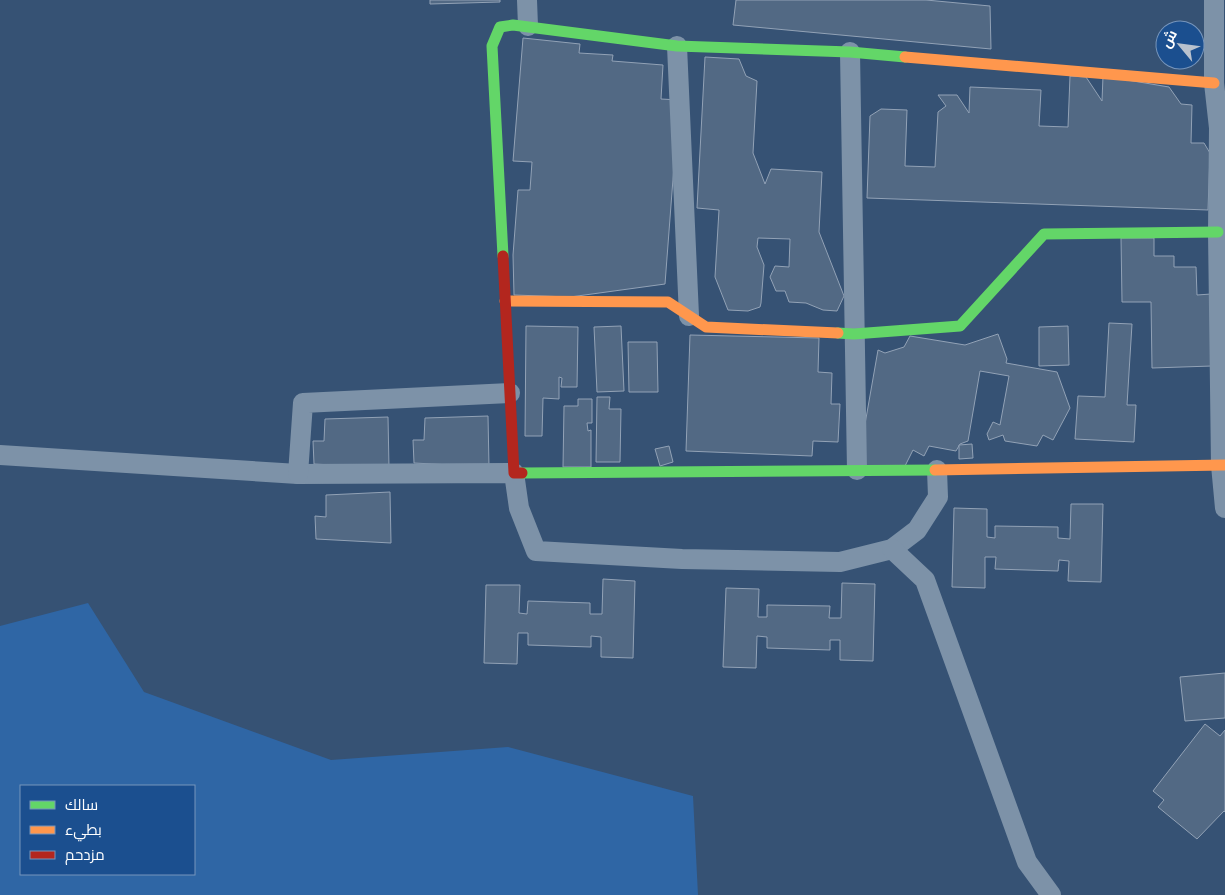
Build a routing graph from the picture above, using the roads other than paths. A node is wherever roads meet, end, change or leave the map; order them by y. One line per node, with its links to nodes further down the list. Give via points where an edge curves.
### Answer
1 (527, 0): 3 (street)
2 (1214, 0): 6 (street)
3 (528, 26): 4 (street); 9 (street, via 500,27 492,46)
4 (677, 46): 5 (street); 10 (street)
5 (850, 52): 6 (street); 11 (street)
6 (1214, 83): 7 (street)
7 (1222, 128): 8 (street)
8 (1218, 232): 11 (street, via 1044,234 960,326); 14 (street)
9 (505, 301): 10 (street, via 668,302); 12 (street)
10 (689, 316): 11 (street, via 706,327)
11 (854, 334): 15 (street)
12 (510, 393): 17 (street); 18 (street, via 303,403)
13 (0, 455): 18 (street)
14 (1223, 465): 16 (street); 19 (street)
15 (857, 470): 16 (street); 17 (street)
16 (937, 470): 20 (street, via 938,497 917,530)
17 (514, 473): 18 (street); 20 (street, via 519,508 536,551 682,560 840,562)
18 (298, 474)
19 (1225, 508)
20 (892, 549): 21 (street, via 925,580 1027,862)
21 (1051, 895)

